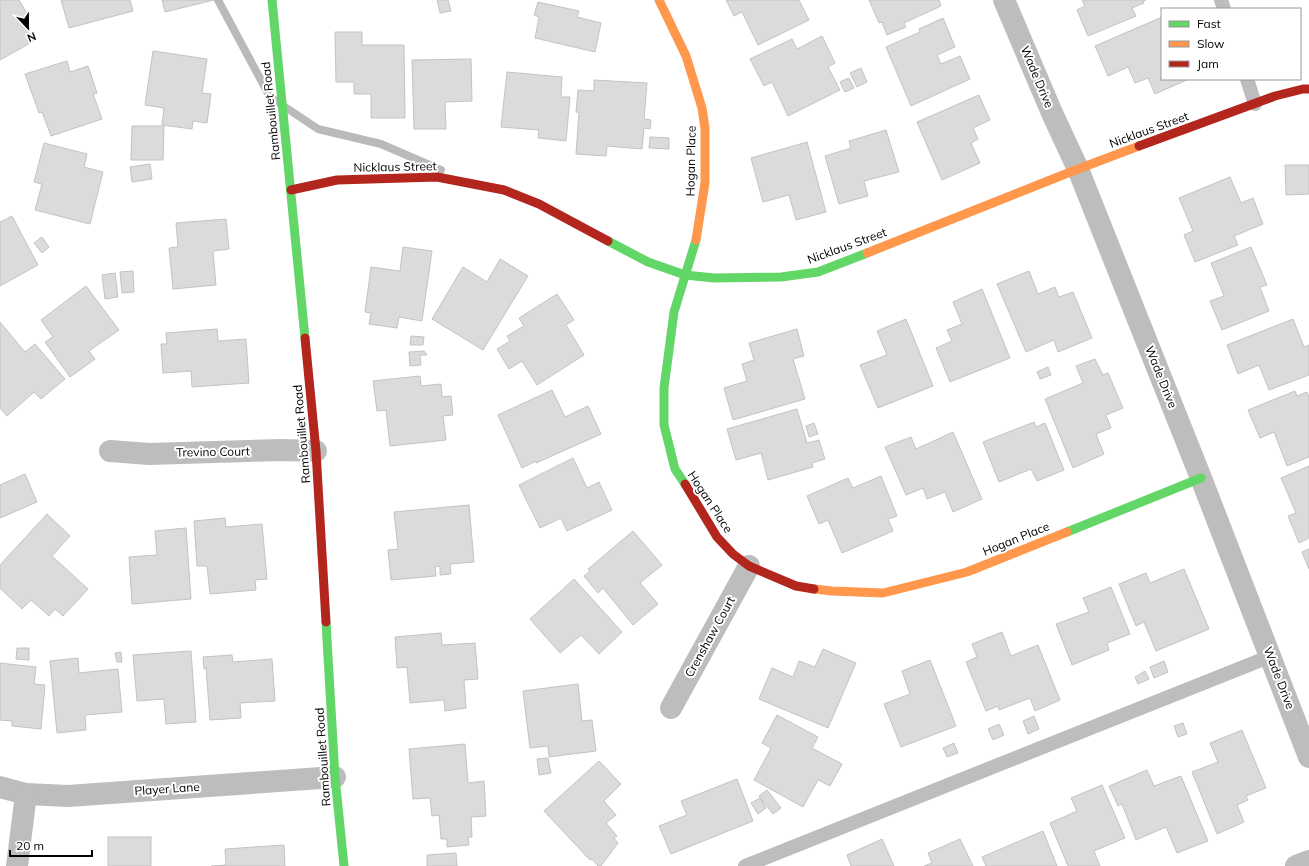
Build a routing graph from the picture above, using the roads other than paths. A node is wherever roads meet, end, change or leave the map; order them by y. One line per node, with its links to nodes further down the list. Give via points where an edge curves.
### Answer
1 (272, 0): 8 (street, Rambouillet Road)
2 (659, 0): 9 (street, Hogan Place, via 686,56 702,108 705,128 705,183 695,246)
3 (1004, 0): 7 (street, Wade Drive)
4 (1246, 80): 6 (lane)
5 (1309, 89): 6 (street, Nicklaus Street, via 1275,96)
6 (1254, 104): 7 (street, Nicklaus Street)
7 (1078, 169): 9 (street, Nicklaus Street, via 818,272 781,277 714,278); 12 (street, Wade Drive)
8 (291, 190): 9 (street, Nicklaus Street, via 337,180 436,177 504,190 539,204 648,262); 11 (street, Rambouillet Road)
9 (685, 275): 13 (street, Hogan Place, via 674,312 664,388 664,425 676,470 717,537 732,554)
10 (110, 451): 11 (street, Trevino Court, via 150,454)
11 (316, 451): 17 (street, Rambouillet Road)
12 (1201, 478): 13 (street, Hogan Place, via 967,572 883,593 832,591 796,586); 14 (street, Wade Drive)
13 (749, 566): 15 (street, Crenshaw Court)
14 (1270, 656): 16 (street, Wade Drive); 23 (lane)
15 (671, 708)
16 (1309, 757)
17 (335, 777): 19 (street, Player Lane, via 68,796); 22 (street, Rambouillet Road)
18 (0, 787): 19 (street, Player Lane)
19 (26, 794): 21 (street)
20 (1309, 861): 24 (street)
21 (17, 866)
22 (344, 866)
23 (745, 866)
24 (1296, 866)

